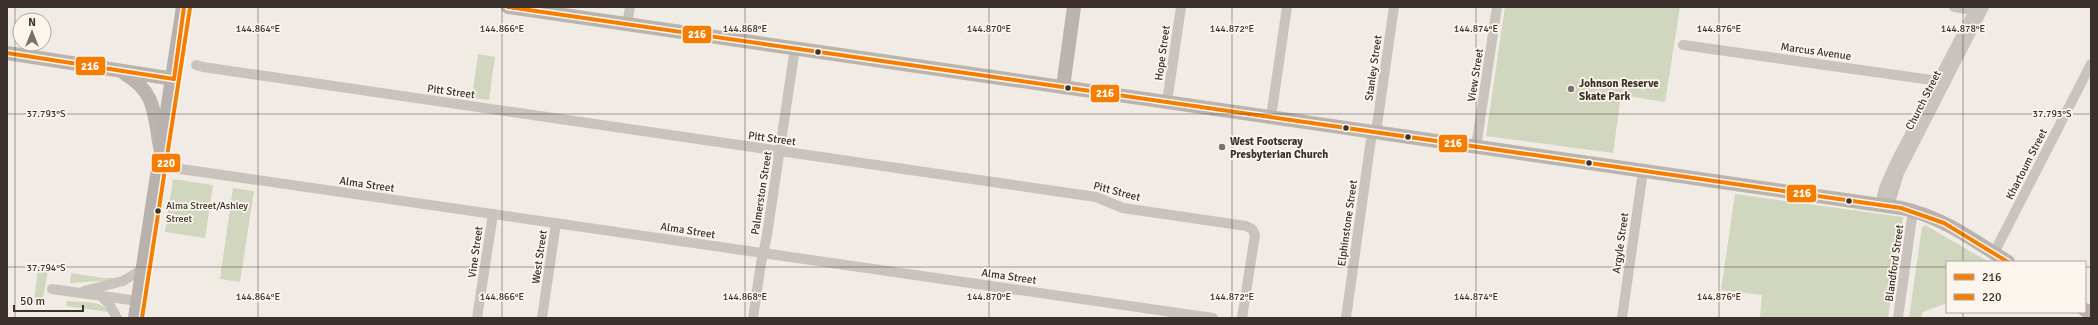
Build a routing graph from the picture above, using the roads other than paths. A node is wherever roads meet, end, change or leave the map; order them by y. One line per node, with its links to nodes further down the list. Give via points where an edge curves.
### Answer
1 (184, 7): 18 (main road)
2 (508, 7): 11 (street)
3 (630, 7): 11 (street)
4 (1074, 7): 20 (street)
5 (1181, 7): 21 (street, Hope Street)
6 (1287, 7): 22 (street)
7 (1394, 7): 23 (street, Stanley Street)
8 (1497, 7): 24 (street, View Street)
9 (1954, 7): 10 (street)
10 (1979, 9): 19 (street, Church Street)
11 (627, 24): 13 (street)
12 (1683, 45): 19 (street, Marcus Avenue)
13 (795, 48): 20 (street); 25 (street, Palmerston Street)
14 (7, 52): 17 (street)
15 (2091, 64): 33 (street, Khartoum Street)
16 (196, 65): 25 (street, Pitt Street)
17 (118, 70): 18 (street); 26 (street, via 140,84 153,106)
18 (174, 79): 26 (main road)
19 (1942, 81): 28 (street, Church Street, via 1888,177)
20 (1063, 87): 21 (street)
21 (1167, 102): 22 (street)
22 (1271, 117): 23 (street)
23 (1374, 132): 24 (street); 48 (street, Elphinstone Street)
24 (1476, 147): 27 (street)
25 (780, 151): 32 (street, Palmerston Street); 47 (street, Pitt Street, via 1096,197 1123,208 1250,227 1255,235)
26 (161, 160): 30 (street, Alma Street); 35 (main road)
27 (1643, 171): 28 (street); 49 (street, Argyle Street)
28 (1885, 206): 29 (street)
29 (1913, 210): 33 (street, via 1946,224); 50 (street, Blandford Street)
30 (493, 214): 31 (street, Alma Street); 43 (street, Vine Street)
31 (556, 223): 32 (street, Alma Street); 44 (street, West Street)
32 (763, 253): 40 (street, Alma Street); 45 (street, Palmerston Street)
33 (1994, 253): 34 (street)
34 (2006, 261)
35 (143, 269): 37 (street, via 117,283); 39 (main road)
36 (52, 289): 37 (street)
37 (76, 293): 38 (street)
38 (100, 295): 39 (street); 41 (street)
39 (138, 301): 42 (main road)
40 (1202, 317): 46 (street, Alma Street)
41 (117, 318)
42 (136, 318)
43 (477, 318)
44 (542, 318)
45 (752, 318)
46 (1213, 318)
47 (1242, 318)
48 (1346, 318)
49 (1622, 318)
50 (1898, 318)

